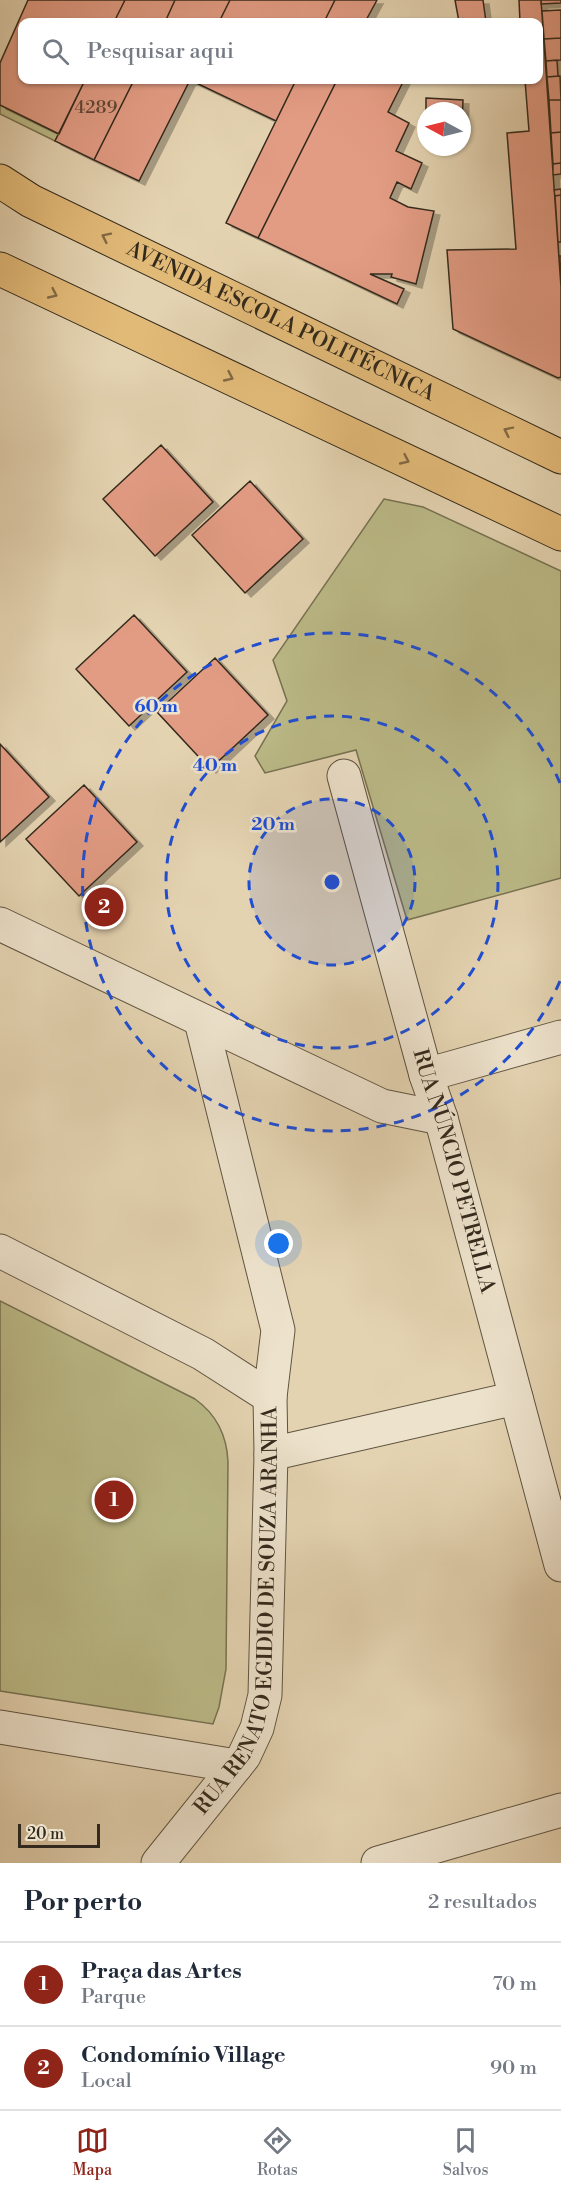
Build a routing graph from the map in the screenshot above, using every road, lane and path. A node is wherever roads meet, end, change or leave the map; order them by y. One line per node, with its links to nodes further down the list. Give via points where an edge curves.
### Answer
1 (0, 181): 3 (highway, AVENIDA ESCOLA POLITÉCNICA, one-way to 1, via 42,206)
2 (0, 269): 4 (highway, one-way to 4)
3 (561, 457)
4 (561, 534)
5 (344, 776): 9 (street, RUA NÚNCIO PETRELLA)
6 (0, 924): 7 (street)
7 (201, 1021): 10 (street, via 382,1106); 12 (street, via 278,1330)
8 (561, 1037): 9 (street)
9 (426, 1075): 10 (street, RUA NÚNCIO PETRELLA)
10 (441, 1118): 13 (street, RUA NÚNCIO PETRELLA)
11 (0, 1251): 12 (street, RUA RENATO EGIDIO DE SOUZA ARANHA, via 203,1354)
12 (270, 1397): 14 (street, RUA RENATO EGIDIO DE SOUZA ARANHA)
13 (516, 1398): 14 (street); 15 (street, RUA NÚNCIO PETRELLA)
14 (271, 1454): 17 (street, RUA RENATO EGIDIO DE SOUZA ARANHA, via 265,1695 257,1728)
15 (561, 1565)
16 (0, 1727): 17 (street)
17 (236, 1766): 19 (street, RUA RENATO EGIDIO DE SOUZA ARANHA)
18 (561, 1810): 20 (street)
19 (158, 1863)
20 (378, 1863)

